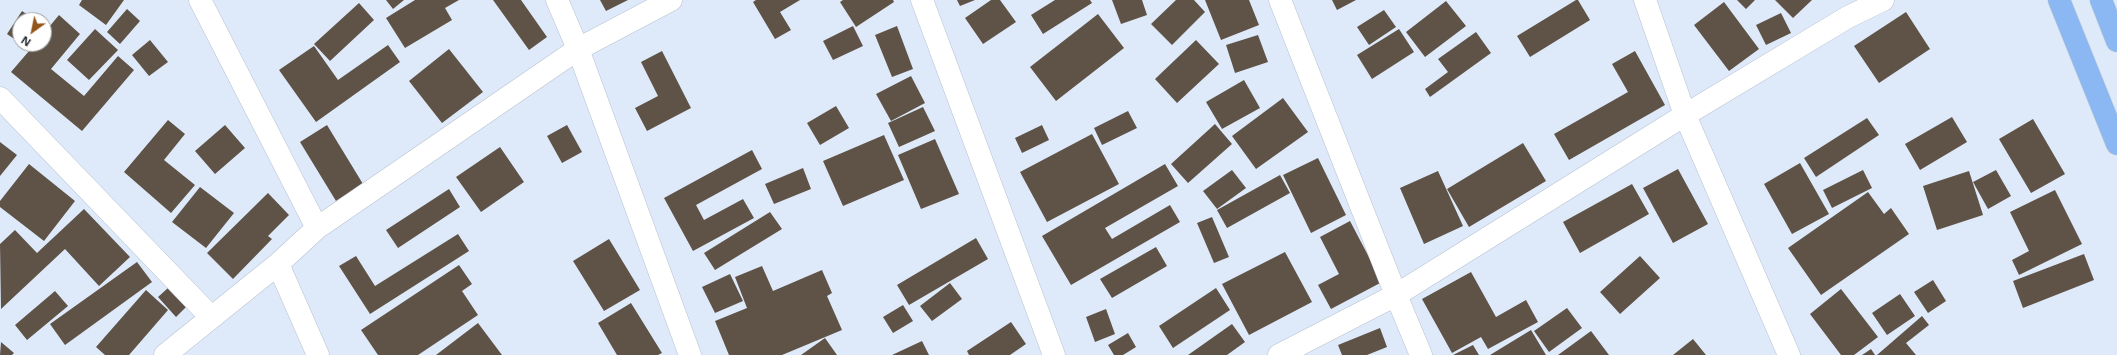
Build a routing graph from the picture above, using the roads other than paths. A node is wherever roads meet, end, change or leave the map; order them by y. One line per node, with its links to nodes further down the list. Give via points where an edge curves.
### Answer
1 (200, 0): 15 (street)
2 (557, 0): 11 (street)
3 (671, 0): 11 (street)
4 (922, 0): 22 (street)
5 (1280, 0): 17 (street)
6 (1645, 0): 13 (street)
7 (1883, 0): 13 (street, via 1848,17)
8 (2059, 0): 14 (main road)
9 (2101, 0): 10 (main road)
10 (2117, 41)
11 (578, 49): 15 (street); 21 (street)
12 (0, 98): 18 (street)
13 (1685, 115): 17 (street); 25 (street)
14 (2117, 144)
15 (317, 228): 16 (street)
16 (278, 264): 18 (street); 20 (street)
17 (1396, 295): 23 (street); 24 (street)
18 (211, 317): 19 (street)
19 (165, 355)
20 (318, 355)
21 (690, 355)
22 (1054, 355)
23 (1279, 355)
24 (1421, 355)
25 (1789, 355)

